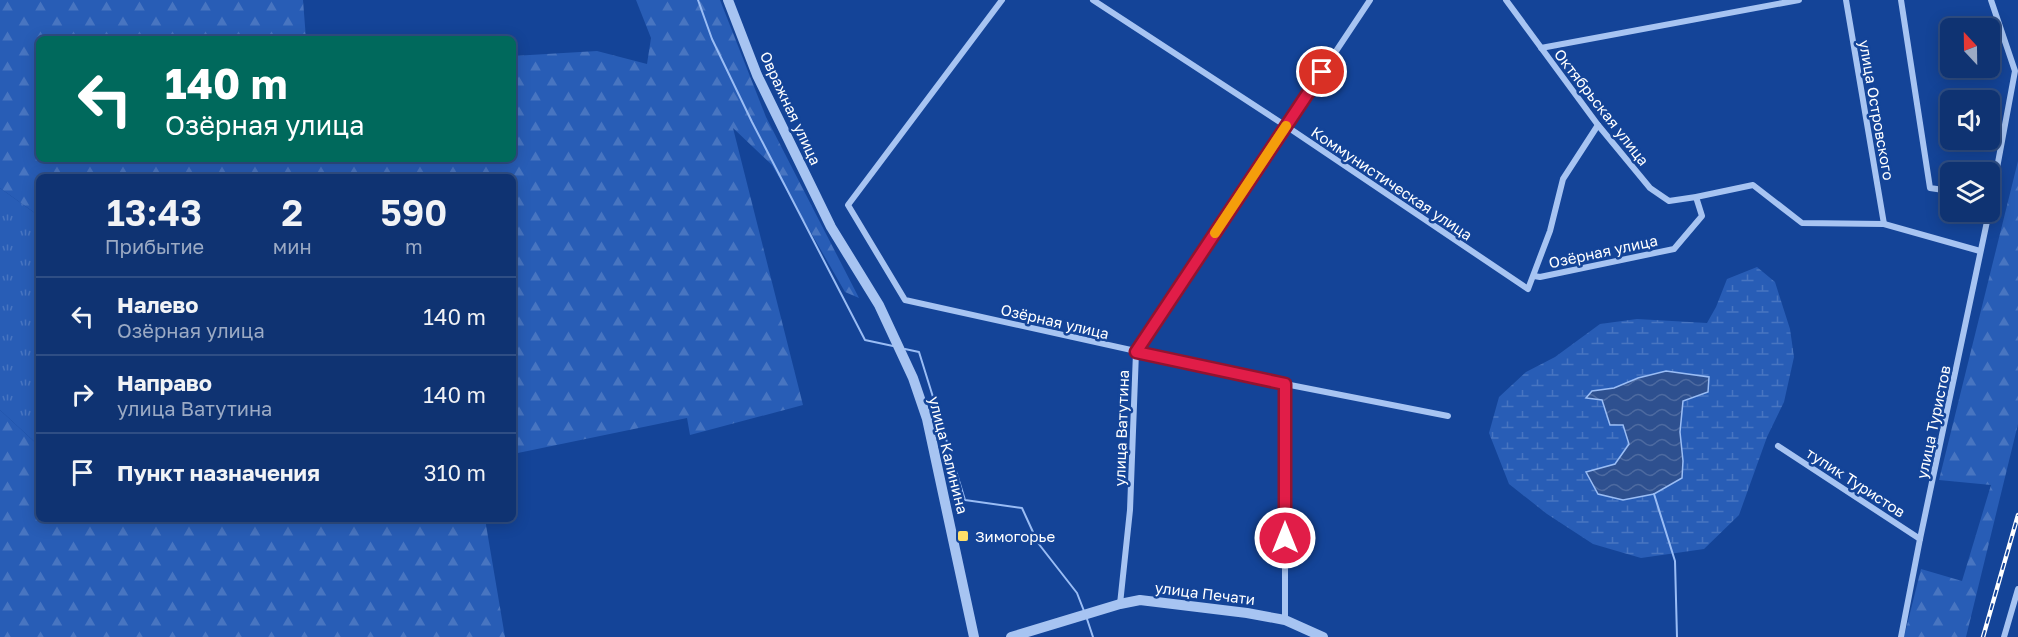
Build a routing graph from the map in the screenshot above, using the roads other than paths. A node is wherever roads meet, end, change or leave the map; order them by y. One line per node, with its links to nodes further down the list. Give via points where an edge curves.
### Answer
1 (728, 0): 18 (street, Овражная улица, via 757,75)
2 (1002, 0): 21 (street, Озёрная улица, via 848,205 905,300)
3 (1093, 0): 12 (street, Коммунистическая улица)
4 (1370, 0): 12 (street, улица Ватутина)
5 (1506, 0): 10 (street, Октябрьская улица)
6 (1799, 0): 10 (street)
7 (1846, 0): 17 (street, улица Островского)
8 (1901, 0): 14 (street, via 1930,188)
9 (1991, 0): 13 (street, улица Туристов, via 2015,70)
10 (1541, 48): 11 (street, Октябрьская улица)
11 (1598, 125): 15 (street, Октябрьская улица, via 1650,188 1668,201); 20 (street, via 1563,179)
12 (1286, 126): 20 (street, Коммунистическая улица, via 1528,288); 21 (street, улица Ватутина)
13 (1997, 162)
14 (1940, 190)
15 (1696, 197): 17 (street, via 1753,184 1802,223); 20 (street, Озёрная улица, via 1702,216 1674,249)
16 (1987, 222): 19 (street, улица Туристов)
17 (1884, 224): 19 (street)
18 (831, 227): 29 (street, улица Калинина, via 879,305 913,378 927,419)
19 (1980, 252): 25 (street, улица Туристов)
20 (1534, 276)
21 (1136, 352): 22 (street, Озёрная улица); 27 (street, улица Ватутина, via 1130,510)
22 (1285, 384): 23 (street, Озёрная улица); 28 (street)
23 (1448, 416)
24 (1778, 446): 25 (street, тупик Туристов)
25 (1920, 539): 32 (street, улица Туристов)
26 (2018, 589): 33 (street)
27 (1120, 604): 28 (street, улица Печати, via 1140,600); 30 (street, улица Печати)
28 (1285, 620): 31 (street, улица Печати)
29 (974, 637)
30 (1011, 637)
31 (1323, 637)
32 (1901, 637)
33 (2004, 637)

